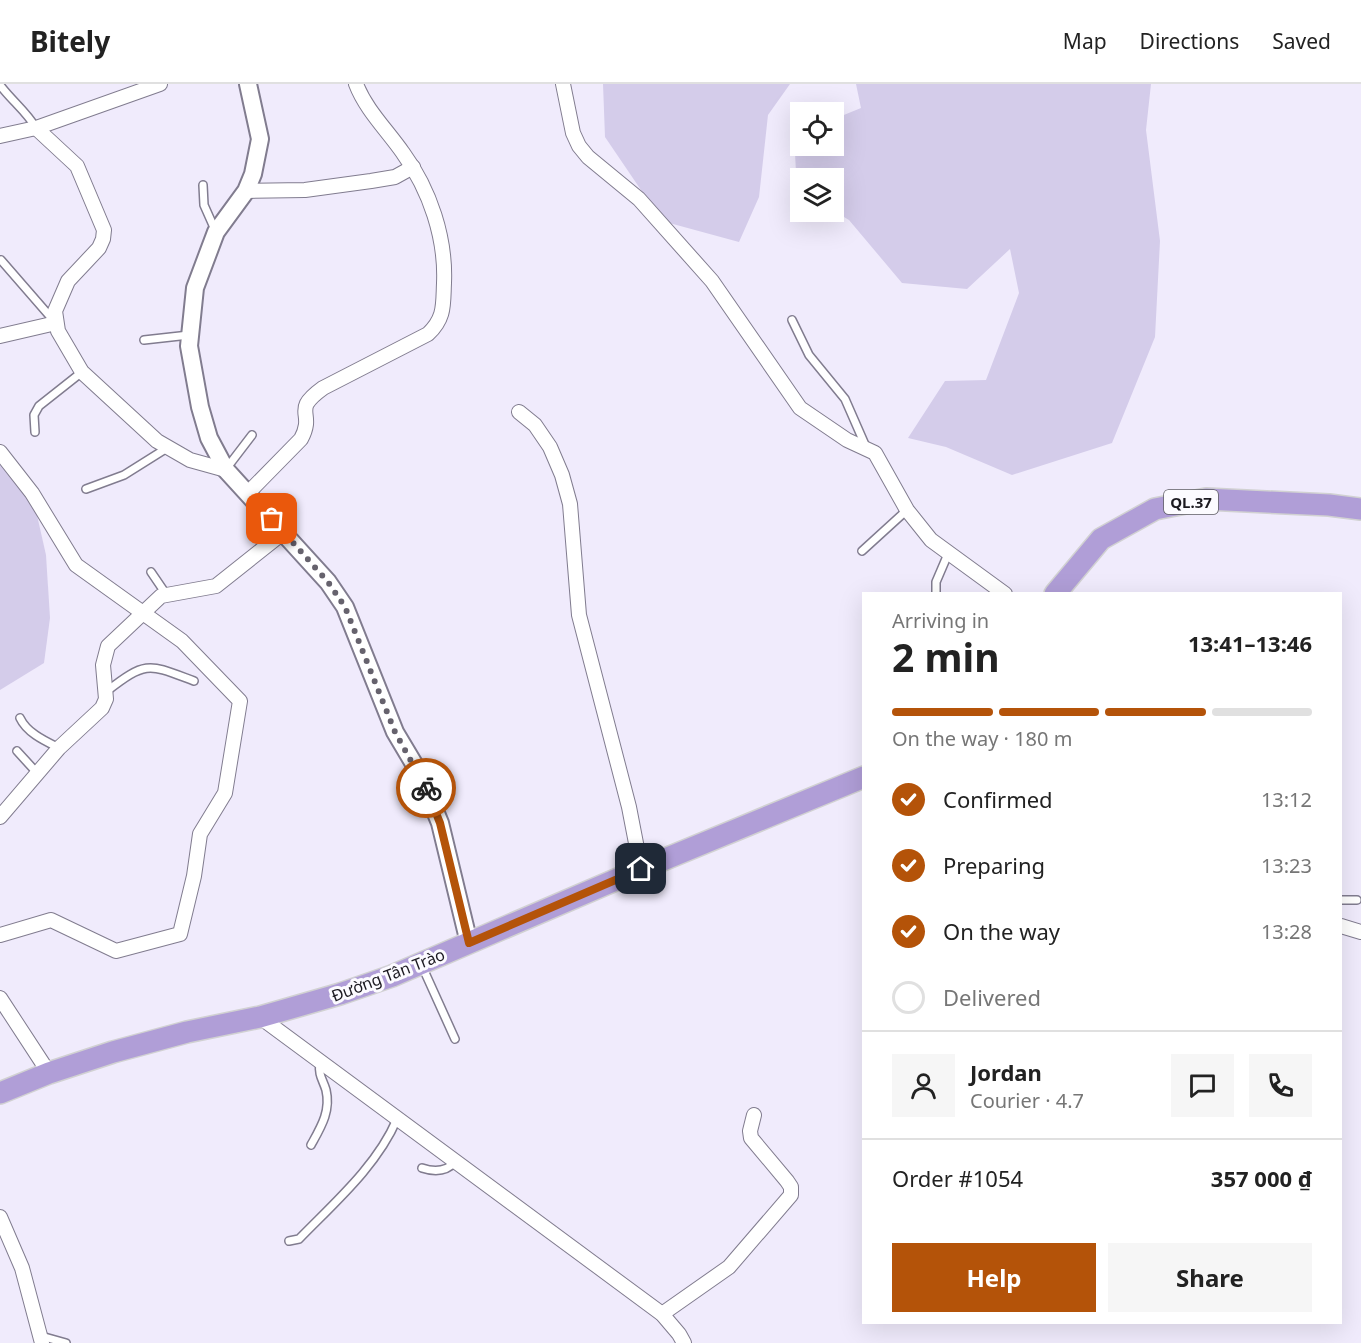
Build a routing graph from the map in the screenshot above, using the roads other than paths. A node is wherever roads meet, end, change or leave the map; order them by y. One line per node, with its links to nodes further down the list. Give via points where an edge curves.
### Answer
1 (160, 84): 6 (street)
2 (248, 84): 10 (street, via 260,139 254,174)
3 (356, 84): 8 (street, via 375,118)
4 (563, 84): 23 (street, via 573,133 588,157 639,198 712,281 800,408 812,419)
5 (0, 85): 6 (lane)
6 (36, 128): 7 (street); 14 (street, via 77,166 104,230 99,248 68,281 55,311)
7 (0, 136)
8 (413, 167): 10 (street, via 395,177 371,181 305,190); 27 (street, via 427,194 445,258 439,324 428,334 307,400 306,428 301,439)
9 (203, 185): 11 (lane, via 204,205)
10 (246, 191): 11 (street)
11 (216, 232): 15 (street, via 195,288)
12 (1, 260): 14 (lane)
13 (792, 320): 23 (lane, via 809,355 845,399)
14 (56, 322): 16 (street); 18 (street)
15 (189, 334): 17 (lane); 25 (street, via 200,407 209,438)
16 (0, 336)
17 (144, 340)
18 (82, 372): 20 (lane, via 39,406 34,415); 22 (street)
19 (519, 412): 47 (street, via 545,439 570,504 579,615 629,807)
20 (35, 432)
21 (252, 435): 25 (lane)
22 (167, 448): 25 (street, via 190,460); 26 (lane, via 124,475)
23 (866, 448): 29 (street, via 878,458)
24 (0, 452): 38 (street, via 32,493 76,565)
25 (226, 470): 27 (street)
26 (86, 489)
27 (248, 493): 30 (street)
28 (1361, 509): 36 (highway, QL.37, via 1206,500 1155,509 1101,539)
29 (907, 510): 31 (lane); 32 (street)
30 (284, 532): 37 (street, via 216,586); 53 (street, via 345,607 395,732 420,774 440,823)
31 (862, 551)
32 (948, 554): 34 (lane, via 936,582); 35 (street)
33 (151, 572): 37 (lane)
34 (936, 592)
35 (1002, 592)
36 (1060, 592)
37 (166, 594): 38 (street)
38 (141, 612): 40 (street, via 108,646 103,665); 52 (street, via 182,641 240,701 225,793 200,834 180,933 116,951 51,920)
39 (194, 681): 40 (lane, via 149,666 136,670)
40 (106, 691): 42 (street, via 102,708)
41 (20, 718): 42 (lane, via 33,733)
42 (59, 748): 44 (street)
43 (17, 751): 44 (lane)
44 (38, 774): 46 (street)
45 (862, 778): 47 (highway, Đường Tân Trào)
46 (0, 817)
47 (641, 869): 53 (highway, Đường Tân Trào)
48 (1342, 900): 49 (lane)
49 (1357, 900)
50 (1342, 926): 51 (street)
51 (1361, 932)
52 (0, 935)
53 (469, 943): 54 (highway, Đường Tân Trào)
54 (421, 964): 56 (highway, Đường Tân Trào, via 340,994); 57 (lane)
55 (0, 998): 59 (street)
56 (260, 1017): 58 (street); 59 (highway, Đường Tân Trào, via 187,1032)
57 (455, 1039)
58 (320, 1063): 62 (street); 63 (lane, via 327,1113)
59 (49, 1073): 60 (highway, Đường Tân Trào)
60 (0, 1093)
61 (754, 1115): 68 (street, via 751,1138 787,1181 791,1195 729,1267)
62 (397, 1119): 64 (street); 67 (lane, via 380,1151 360,1175 299,1239)
63 (311, 1145)
64 (455, 1162): 65 (lane, via 438,1171); 68 (street)
65 (422, 1168)
66 (0, 1217): 69 (street, via 22,1268)
67 (289, 1241)
68 (662, 1314): 71 (street)
69 (41, 1339): 70 (lane)
70 (66, 1343)
71 (684, 1343)

